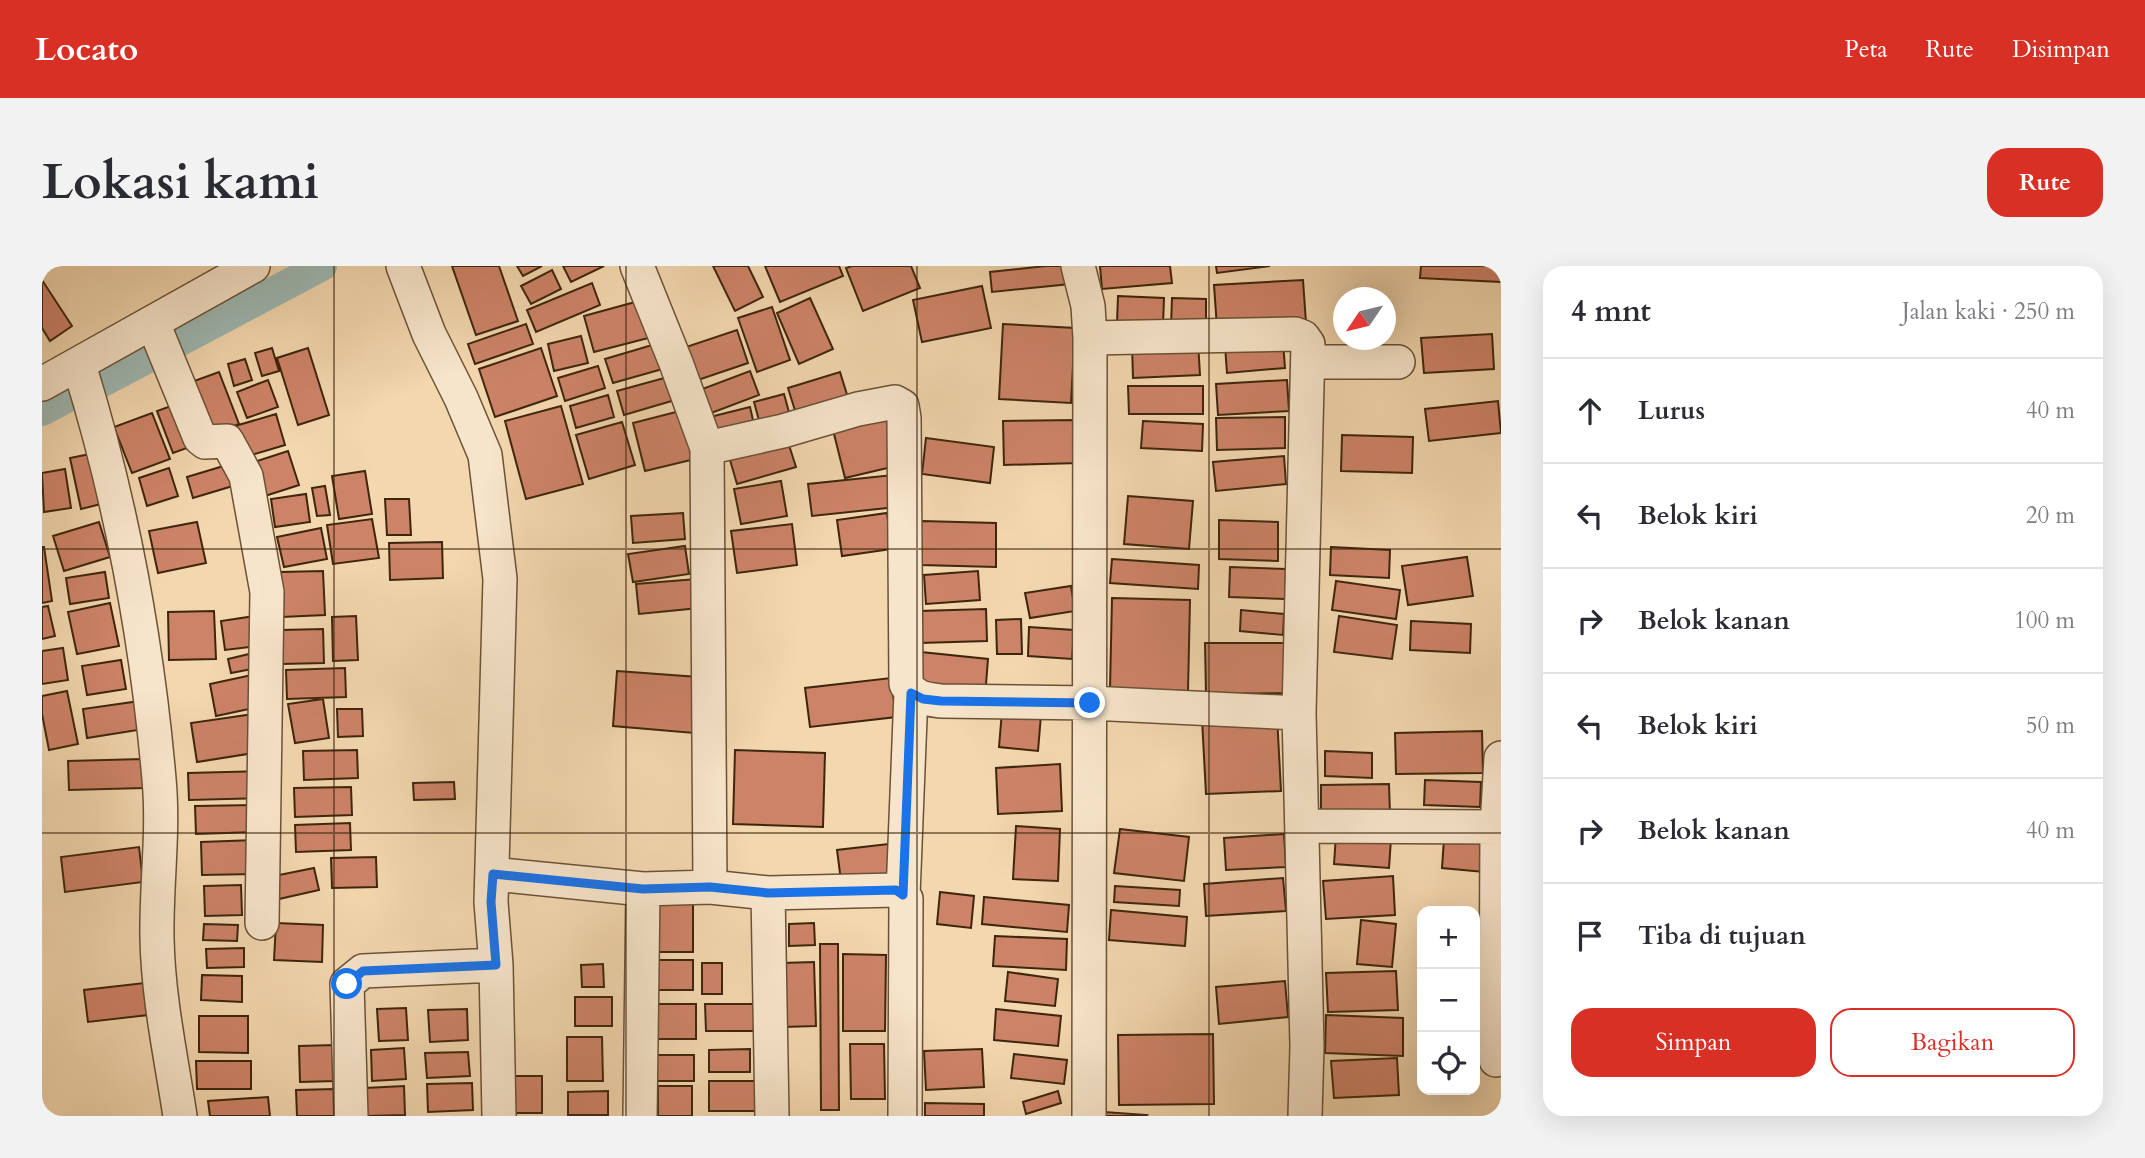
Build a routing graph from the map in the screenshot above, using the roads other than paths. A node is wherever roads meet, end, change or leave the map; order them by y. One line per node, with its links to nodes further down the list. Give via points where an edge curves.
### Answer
1 (253, 266): 5 (street)
2 (403, 266): 18 (street, via 485,456 500,579)
3 (637, 266): 11 (street)
4 (1078, 266): 6 (street)
5 (153, 323): 9 (street); 23 (street, via 200,439 227,442 246,476 267,592)
6 (1090, 338): 7 (street, via 1295,334 1308,344); 13 (street)
7 (1308, 362): 8 (street); 14 (street)
8 (1398, 362)
9 (79, 365): 10 (street); 26 (street, via 112,482 150,699 160,782 159,979)
10 (42, 384)
11 (707, 448): 12 (street, via 858,409 895,402 902,406 906,684); 19 (street)
12 (911, 693): 13 (street, via 941,701); 22 (street)
13 (1090, 703): 14 (street); 32 (street)
14 (1299, 713): 16 (street)
15 (1501, 758): 17 (street)
16 (1302, 826): 17 (street); 33 (street)
17 (1499, 827): 25 (street)
18 (493, 874): 20 (street); 24 (street)
19 (710, 887): 20 (street); 21 (street)
20 (643, 889): 29 (street)
21 (768, 893): 22 (street, via 896,890); 30 (street)
22 (903, 895): 31 (street)
23 (262, 923)
24 (496, 965): 27 (street, via 363,971 354,976 347,984); 28 (street)
25 (1496, 1060)
26 (180, 1116)
27 (351, 1116)
28 (499, 1116)
29 (640, 1116)
30 (772, 1116)
31 (905, 1116)
32 (1089, 1116)
33 (1305, 1116)

